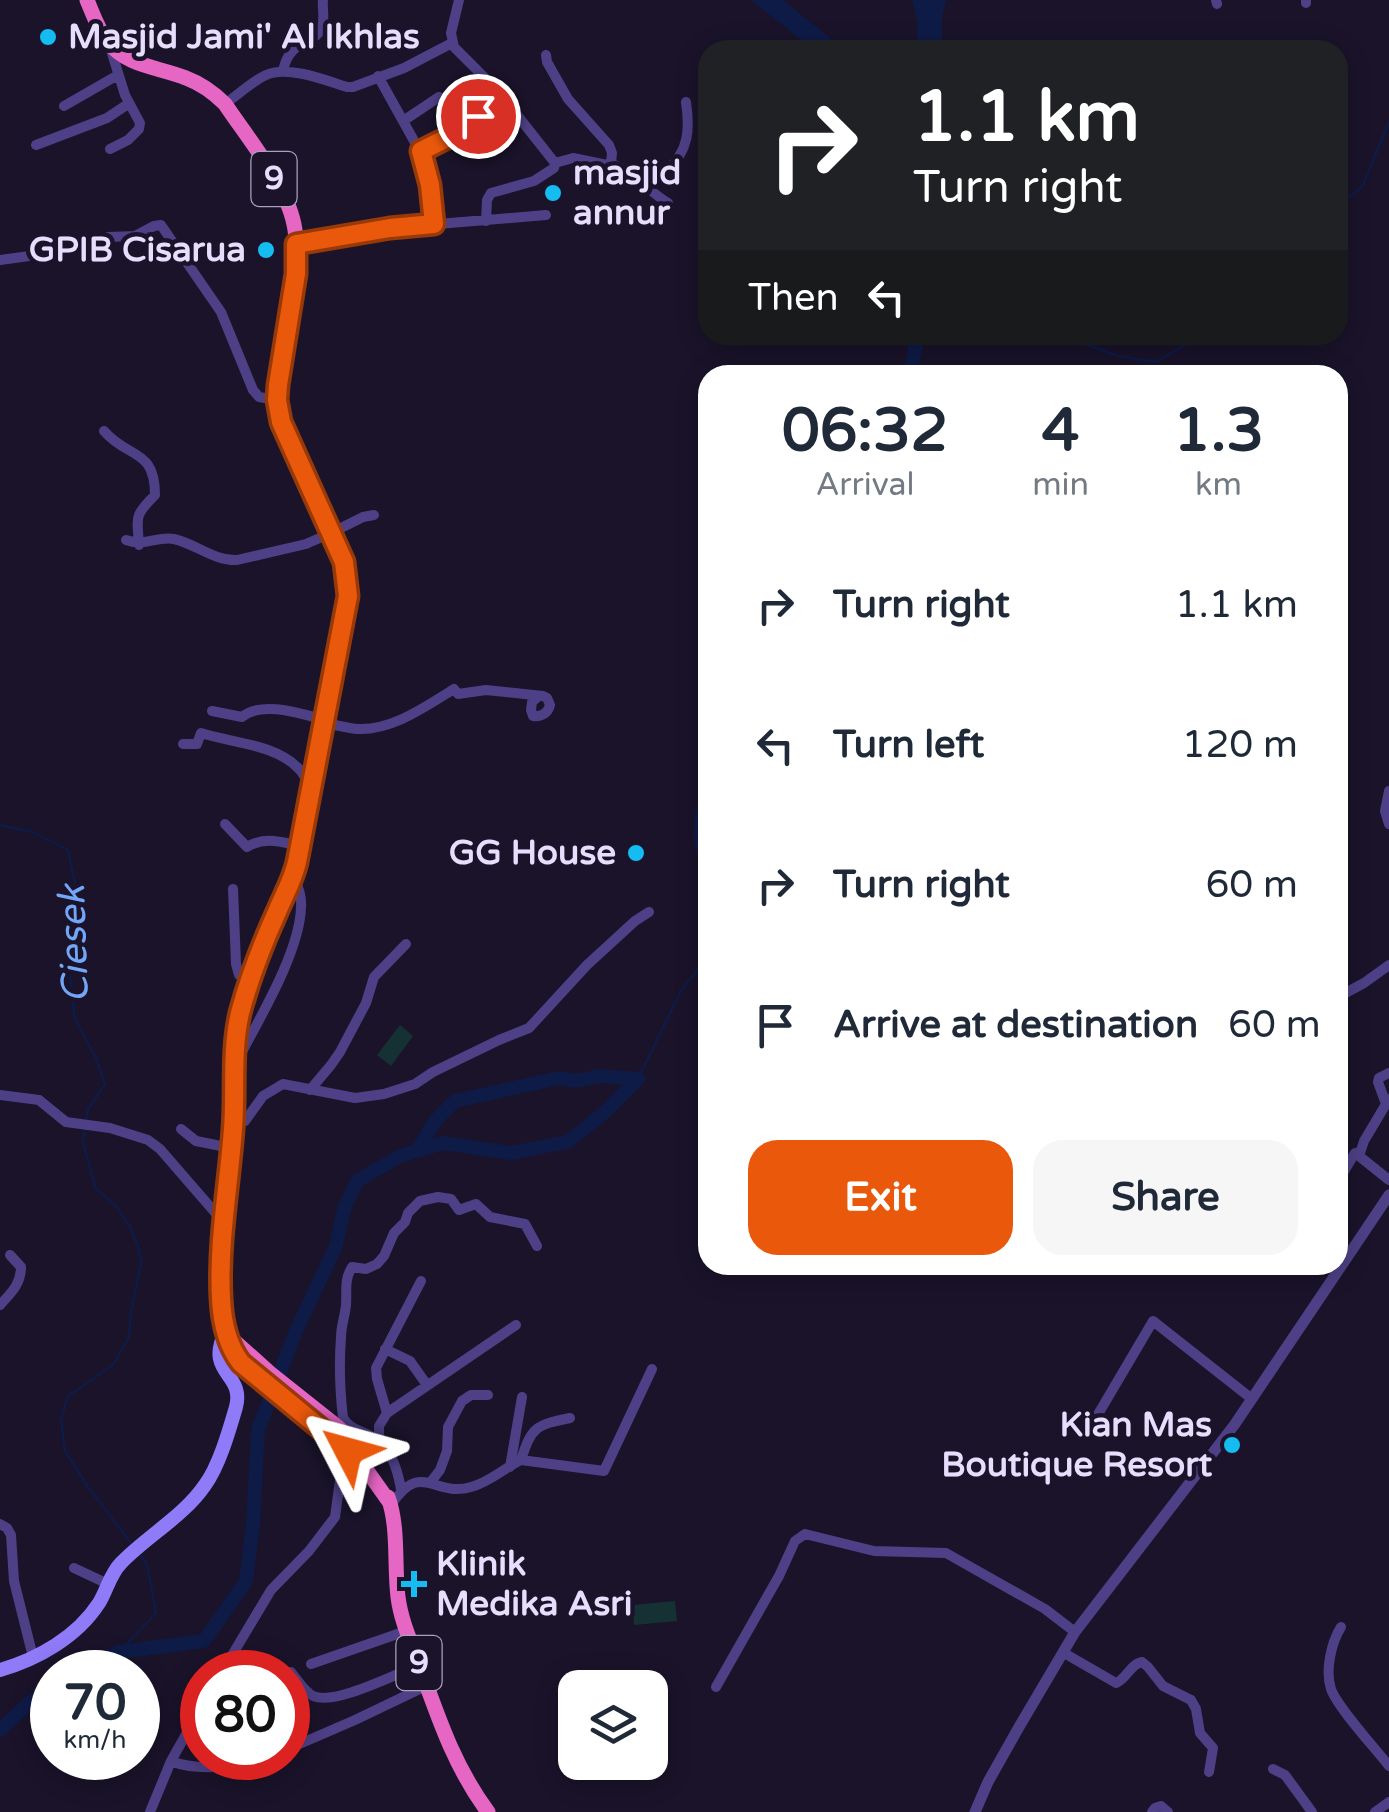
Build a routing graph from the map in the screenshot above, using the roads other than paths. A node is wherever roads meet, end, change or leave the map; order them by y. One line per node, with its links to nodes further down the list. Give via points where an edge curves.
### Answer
1 (86, 0): 5 (highway)
2 (323, 0): 7 (street, via 320,32 289,53)
3 (458, 0): 4 (street)
4 (452, 43): 9 (street); 10 (street)
5 (110, 45): 8 (street); 14 (highway, 9, via 137,63 199,84)
6 (546, 55): 21 (street, via 576,111 611,148)
7 (283, 71): 9 (street, via 346,87); 14 (street, via 264,75)
8 (118, 75): 13 (street); 15 (street)
9 (378, 76): 16 (street)
10 (498, 91): 19 (street, via 476,108 477,122); 20 (street)
11 (440, 96): 16 (street)
12 (686, 102): 22 (street, via 682,153 667,170)
13 (128, 104): 17 (street); 18 (street, via 139,129)
14 (225, 104): 27 (highway, 9, via 284,196)
15 (64, 106)
16 (403, 120): 19 (street)
17 (36, 145)
18 (110, 149)
19 (421, 151): 26 (street)
20 (555, 163): 21 (street); 25 (street, via 542,178 491,193)
21 (610, 163): 22 (street)
22 (638, 178): 23 (street)
23 (668, 204)
24 (546, 215): 25 (street)
25 (486, 220): 26 (street)
26 (434, 224): 27 (street)
27 (296, 244): 29 (highway, 9)
28 (0, 260): 29 (street, via 73,250 161,225 220,312 252,390)
29 (277, 400): 32 (highway, 9, via 289,443)
30 (104, 431): 34 (street, via 146,461 153,479 155,495 138,514)
31 (374, 515): 32 (street)
32 (331, 533): 34 (street, via 237,560 169,538); 37 (highway, 9, via 348,596)
33 (126, 540): 34 (street)
34 (139, 545)
35 (539, 696): 37 (street, via 454,689 381,726)
36 (212, 711): 37 (street, via 242,718 274,708)
37 (325, 722): 39 (highway, 9)
38 (183, 744): 39 (street, via 197,744 201,733 278,754 300,770)
39 (312, 790): 43 (highway, 9)
40 (1389, 791): 42 (street)
41 (225, 824): 43 (street, via 247,847 270,840)
42 (1389, 824)
43 (301, 846): 44 (highway, 9)
44 (294, 877): 49 (highway, 9); 51 (street, via 302,905 296,930)
45 (233, 889): 49 (street, via 236,964)
46 (648, 912): 53 (street, via 529,1028 395,1091 355,1098)
47 (406, 944): 53 (street, via 374,977 340,1052)
48 (1389, 964): 50 (street)
49 (249, 981): 56 (highway, 9, via 236,1035)
50 (1348, 992)
51 (242, 1052)
52 (1389, 1073): 55 (street, via 1378,1082)
53 (310, 1090): 56 (street, via 276,1087 245,1121)
54 (0, 1094): 64 (street, via 39,1100 66,1122 154,1144)
55 (1388, 1101): 60 (street)
56 (233, 1124): 58 (highway, 9)
57 (181, 1129): 58 (street, via 192,1139)
58 (231, 1148): 64 (highway, 9)
59 (1348, 1152): 60 (street)
60 (1357, 1154): 61 (street); 62 (street)
61 (1348, 1167)
62 (1389, 1180)
63 (1389, 1195): 67 (street)
64 (225, 1224): 72 (highway, 9, via 221,1298)
65 (537, 1246): 82 (street, via 524,1224 490,1217 476,1204 459,1210 451,1198 438,1197 411,1208 377,1264 351,1268 341,1336 342,1414 350,1428)
66 (10, 1255): 70 (street, via 21,1272)
67 (1348, 1256)
68 (1335, 1275): 78 (street)
69 (421, 1281): 73 (street)
70 (0, 1305)
71 (516, 1325): 75 (street)
72 (230, 1339): 87 (highway, via 249,1372 360,1462); 90 (main road, via 218,1348 237,1404 216,1464 205,1486 114,1570)
73 (385, 1349): 75 (street, via 410,1361); 79 (street, via 376,1379)
74 (652, 1369): 83 (street, via 604,1471)
75 (427, 1385): 79 (street)
76 (488, 1396): 86 (street, via 462,1400)
77 (522, 1398): 85 (street)
78 (1252, 1399): 80 (street, via 1153,1321); 93 (street)
79 (387, 1412): 82 (street)
80 (1097, 1416)
81 (570, 1418): 83 (street, via 533,1430)
82 (379, 1442): 87 (street, via 396,1463)
83 (522, 1460): 85 (street)
84 (342, 1466): 96 (street, via 334,1519 271,1590)
85 (510, 1467): 86 (street, via 470,1488)
86 (430, 1483): 87 (street, via 414,1482)
87 (390, 1496): 92 (highway, 9)
88 (0, 1524): 94 (street, via 11,1535 14,1581)
89 (74, 1568): 90 (street)
90 (108, 1584): 95 (main road, via 81,1625)
91 (1341, 1628): 109 (street, via 1333,1642 1332,1693)
92 (406, 1631): 99 (street); 100 (highway, 9)
93 (1075, 1632): 97 (street); 103 (street, via 950,1554 874,1551 806,1534 795,1541)
94 (31, 1650)
95 (48, 1650)
96 (235, 1650)
97 (1064, 1653): 111 (street, via 1116,1684 1142,1662 1163,1686 1189,1698 1200,1733 1213,1748); 115 (street)
98 (30, 1658): 101 (main road)
99 (312, 1664)
100 (420, 1664): 102 (highway, 9); 104 (street, via 348,1693)
101 (0, 1670)
102 (426, 1686): 105 (street); 114 (highway, 9, via 452,1752)
103 (716, 1686)
104 (310, 1694)
105 (310, 1740)
106 (180, 1746): 107 (street)
107 (171, 1762): 108 (street); 113 (street)
108 (180, 1765)
109 (1389, 1766)
110 (1272, 1770): 118 (street, via 1285,1775)
111 (1210, 1772)
112 (1389, 1802): 119 (street)
113 (150, 1812)
114 (488, 1812)
115 (975, 1812)
116 (1152, 1812): 117 (street, via 1159,1806)
117 (1168, 1812)
118 (1312, 1812)
119 (1376, 1812)

